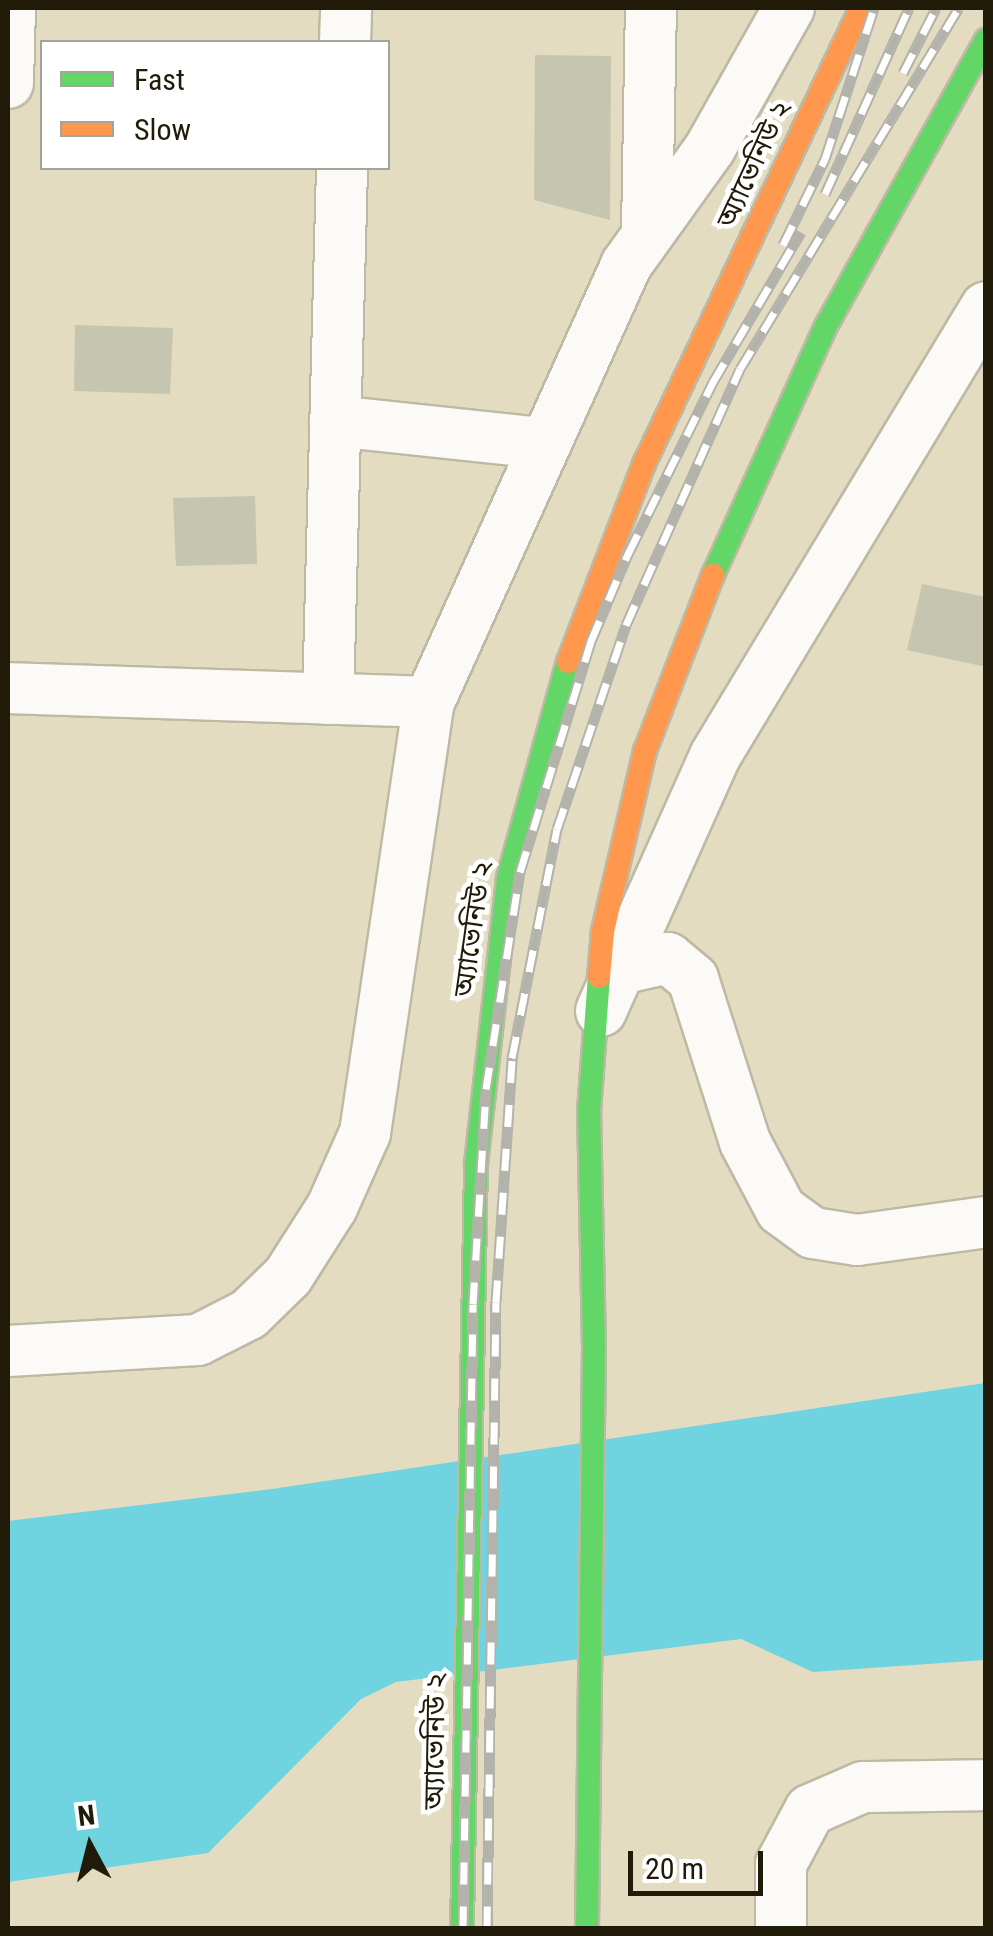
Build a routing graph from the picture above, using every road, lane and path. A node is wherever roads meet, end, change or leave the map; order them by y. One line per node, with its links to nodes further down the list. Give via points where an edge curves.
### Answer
1 (10, 8): 8 (street)
2 (346, 8): 6 (street)
3 (651, 8): 10 (street)
4 (789, 8): 10 (street, via 710,148)
5 (862, 8): 24 (main road, অ্যাভেনিউ ২, via 644,464 572,650 508,878 489,1024 468,1362)
6 (345, 40)
7 (986, 40): 18 (main road, via 826,326 686,636 645,751 620,849)
8 (8, 83)
9 (342, 170): 12 (street)
10 (647, 231): 13 (street)
11 (986, 307): 17 (street, via 715,756)
12 (336, 421): 13 (street); 15 (street)
13 (541, 444): 16 (street)
14 (8, 688): 15 (street)
15 (328, 699): 16 (street)
16 (430, 702): 20 (street, via 365,1133 332,1208 288,1276 249,1314 198,1340)
17 (621, 969): 18 (street); 19 (street, via 668,958 693,979 745,1142 781,1210 813,1232 857,1240)
18 (593, 1030): 25 (main road)
19 (986, 1222)
20 (8, 1350)
21 (986, 1766): 23 (street)
22 (986, 1786): 23 (street)
23 (863, 1787): 26 (street, via 810,1810 781,1864)
24 (462, 1928)
25 (587, 1928)
26 (781, 1928)

